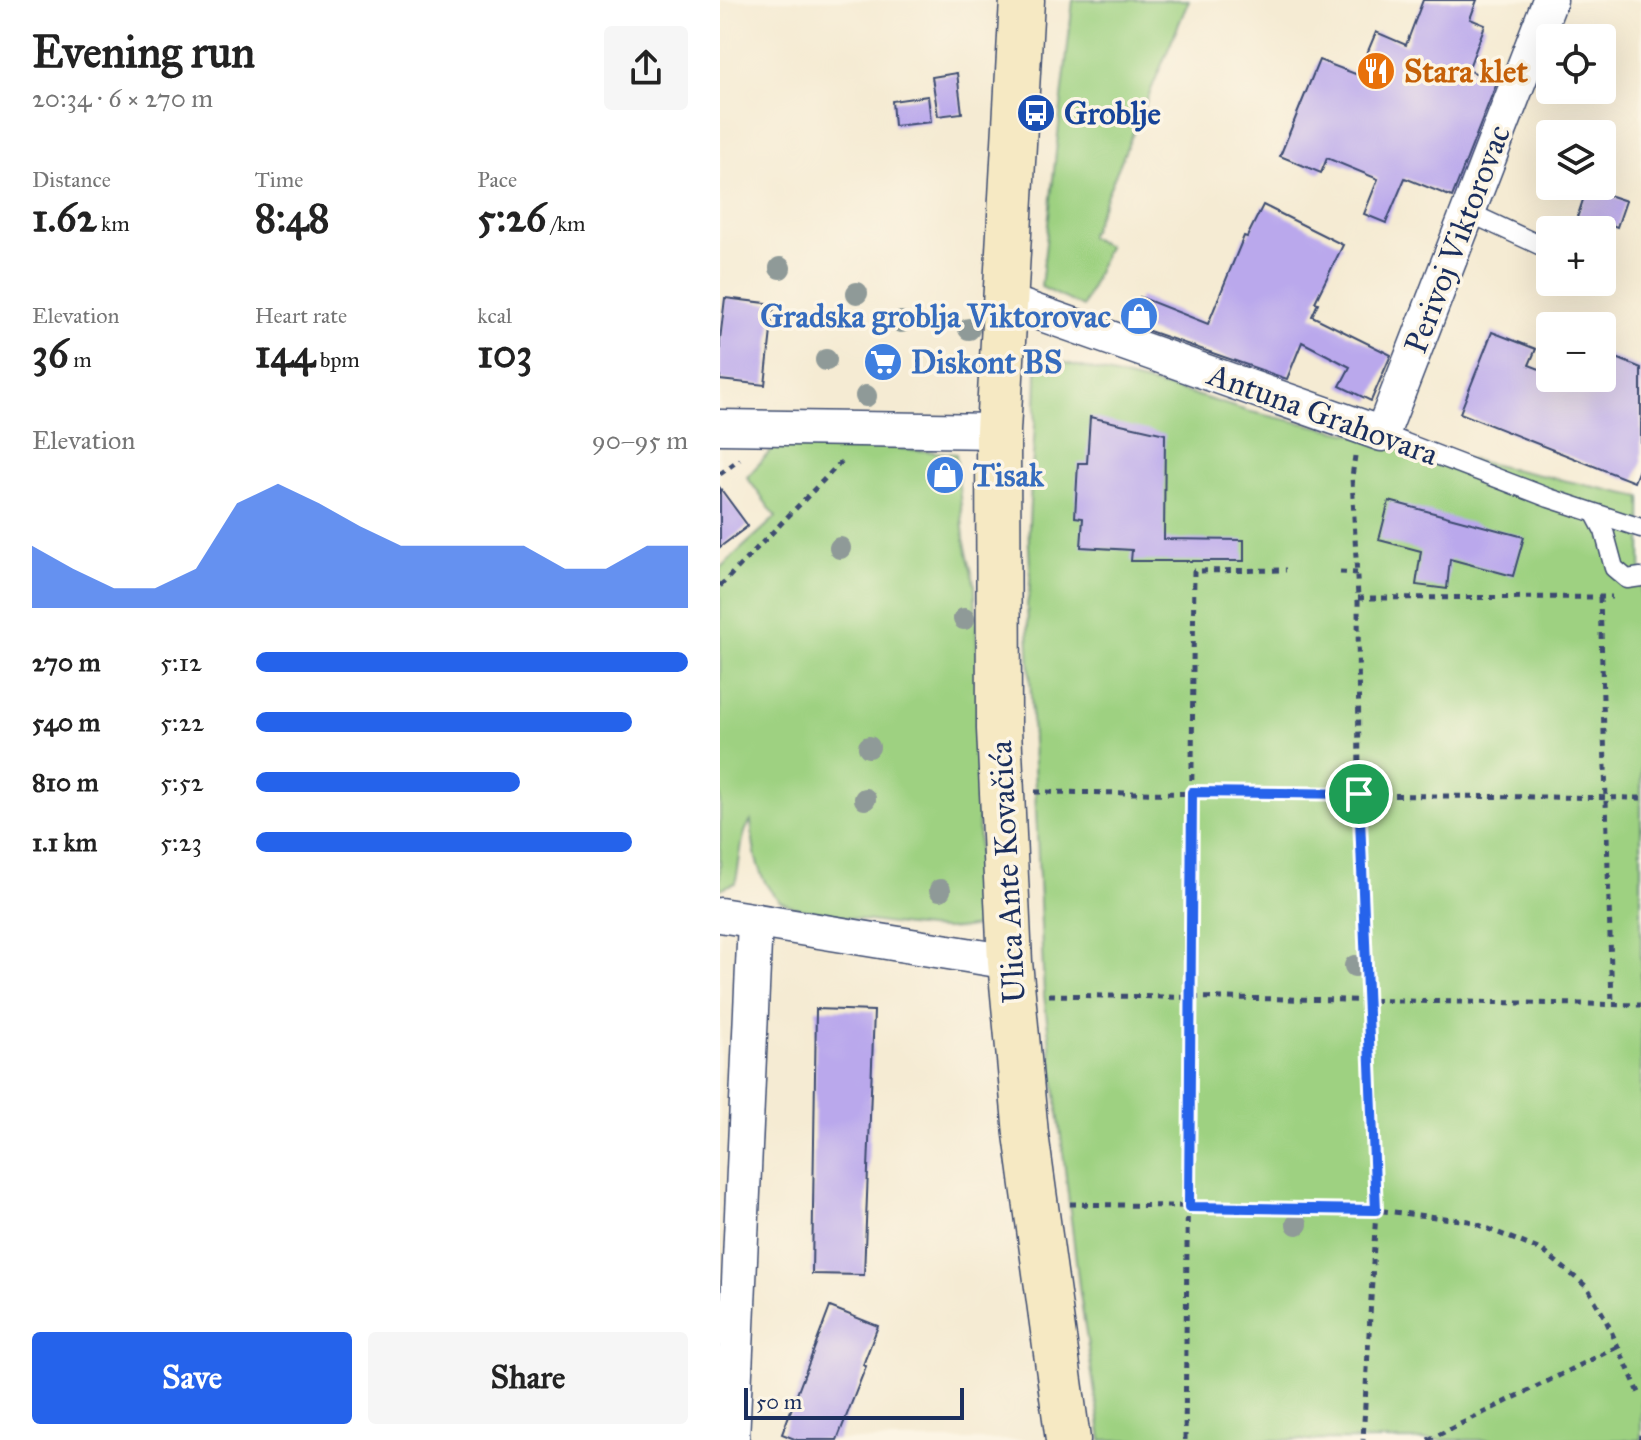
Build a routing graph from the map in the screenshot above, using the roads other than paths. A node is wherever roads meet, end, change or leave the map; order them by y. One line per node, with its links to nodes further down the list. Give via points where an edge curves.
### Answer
1 (1022, 0): 5 (main road, Ulica Ante Kovačića)
2 (1550, 0): 3 (street, Perivoj Viktorovac)
3 (1468, 212): 4 (lane); 7 (street, Perivoj Viktorovac)
4 (1536, 244)
5 (1005, 301): 7 (street, Antuna Grahovara); 8 (main road, Ulica Ante Kovačića)
6 (720, 427): 8 (street)
7 (1371, 430): 9 (lane, Antuna Grahovara)
8 (998, 431): 14 (main road, Ulica Ante Kovačića, via 999,729)
9 (1595, 514): 10 (lane, Antuna Grahovara); 11 (lane, via 1614,568 1627,579)
10 (1641, 528)
11 (1641, 577)
12 (720, 915): 13 (street)
13 (755, 921): 14 (street); 15 (street)
14 (1010, 962): 16 (main road, Ulica Ante Kovačića, via 1026,1134)
15 (732, 1440)
16 (1068, 1440)

